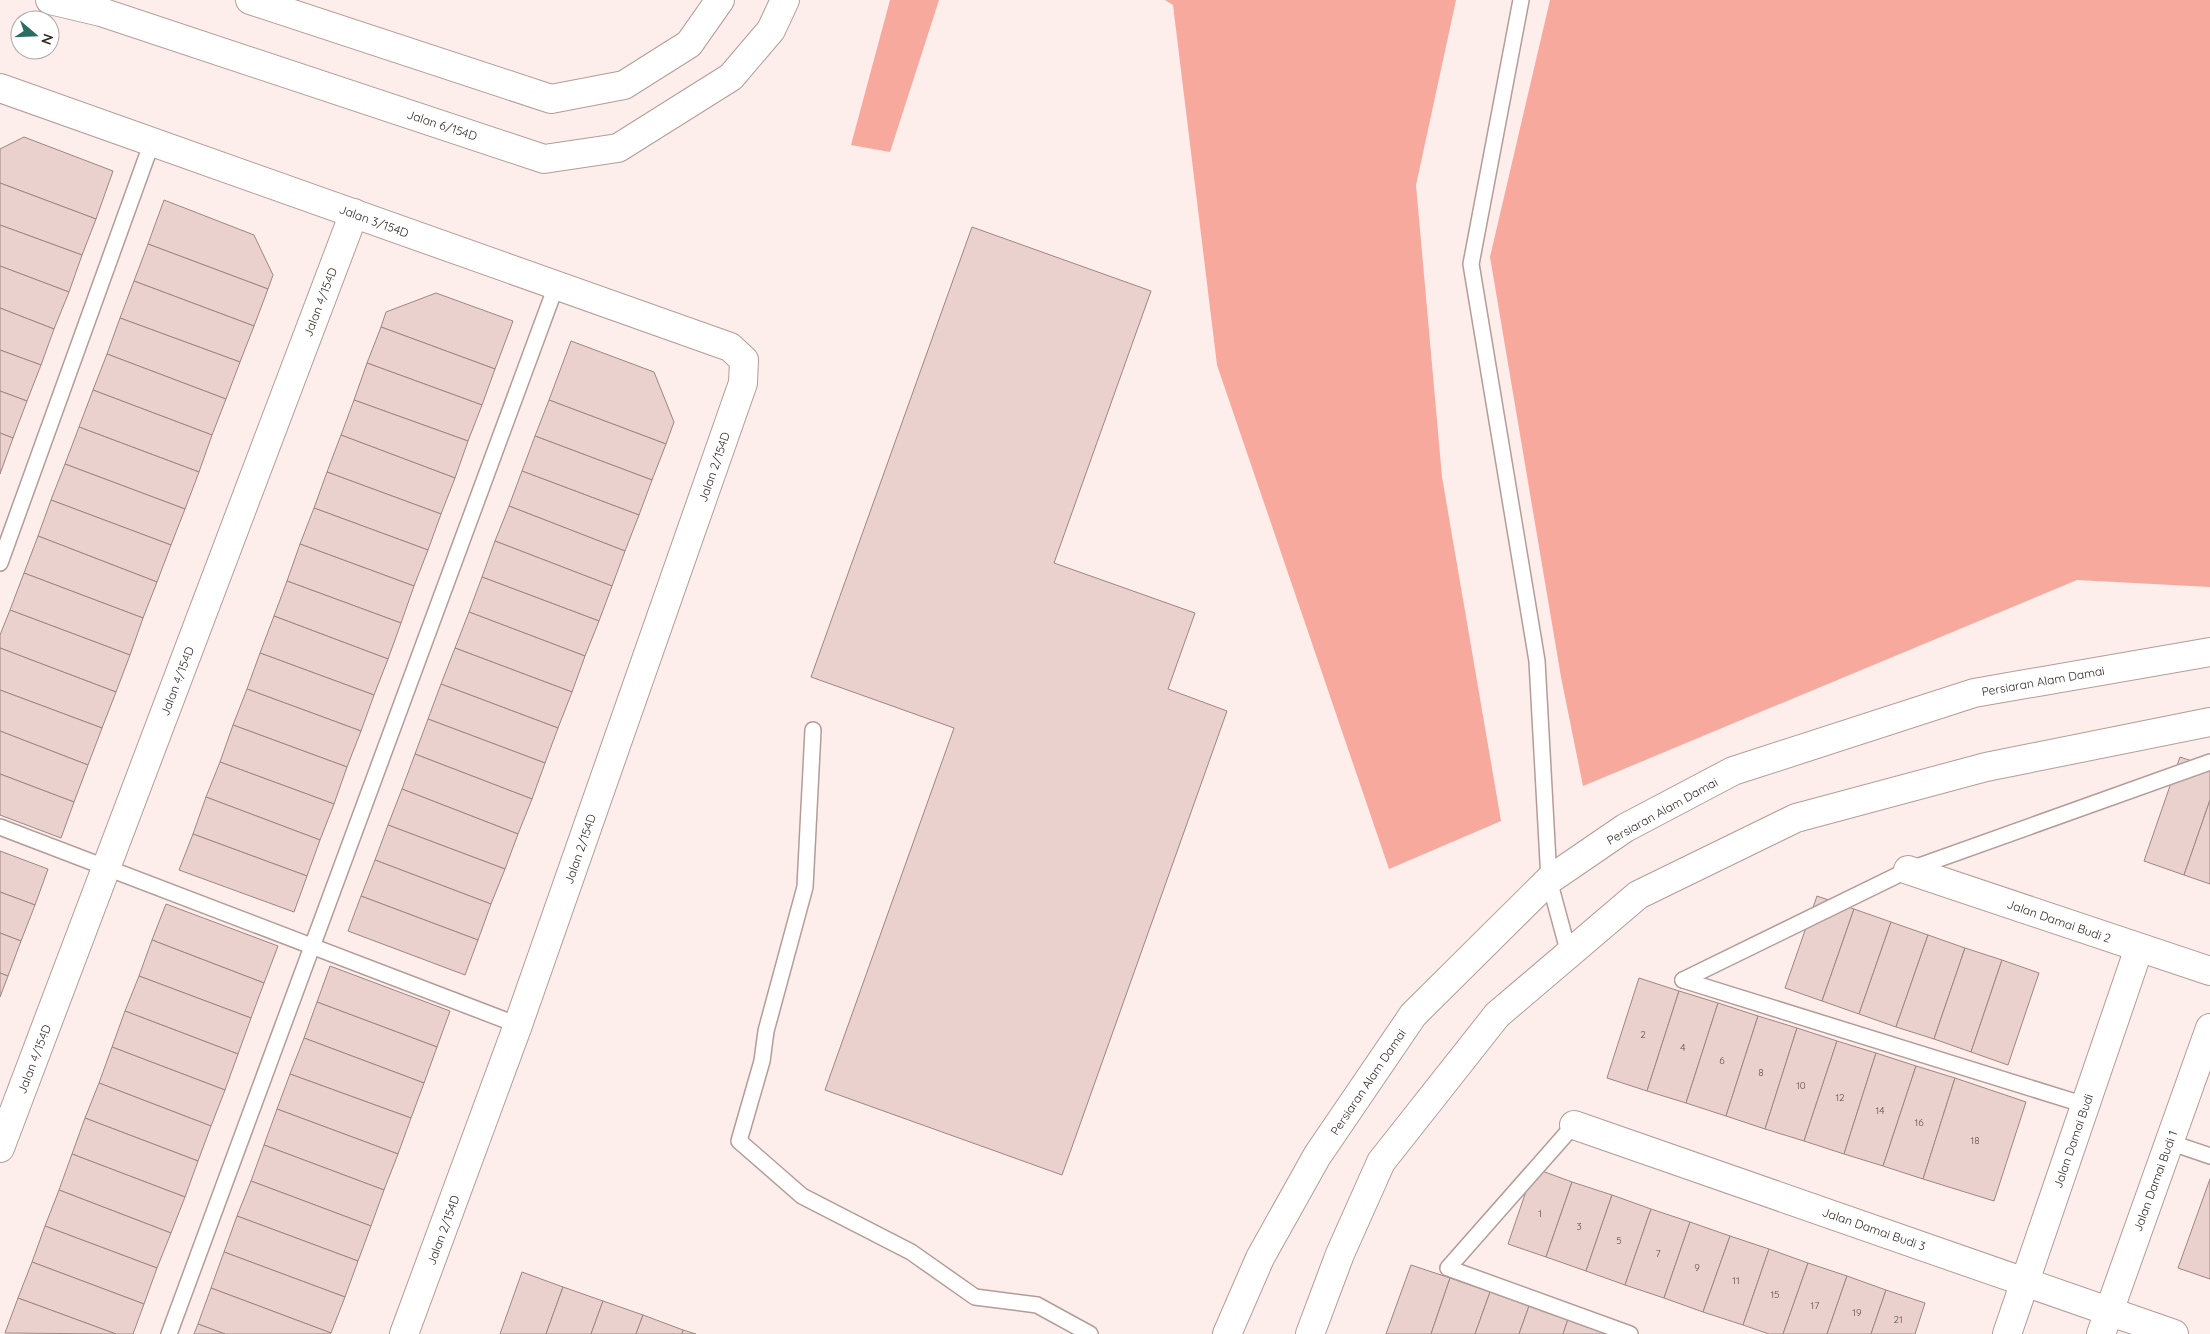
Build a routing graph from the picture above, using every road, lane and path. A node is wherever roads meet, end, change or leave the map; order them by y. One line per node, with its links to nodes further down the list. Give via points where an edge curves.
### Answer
1 (50, 0): 4 (street, Jalan 6/154D, via 101,12 544,158 618,148 731,77 771,30)
2 (250, 0): 3 (street, via 550,99 624,84 688,44)
3 (720, 0)
4 (785, 0)
5 (1521, 0): 19 (lane, via 1471,264 1537,661)
6 (0, 88): 7 (street, Jalan 3/154D)
7 (152, 142): 8 (street, Jalan 3/154D); 11 (lane)
8 (354, 213): 9 (street, Jalan 3/154D); 17 (street, Jalan 4/154D)
9 (556, 286): 10 (street, Jalan 3/154D, via 730,347); 20 (lane)
10 (744, 360): 24 (street, Jalan 2/154D, via 743,383)
11 (0, 563)
12 (2210, 652): 19 (street, Persiaran Alam Damai, via 1974,693 1733,771 1625,828)
13 (2210, 722): 22 (street, via 1986,767 1796,818 1638,895)
14 (813, 730): 35 (lane, via 805,887 739,1141 802,1196 911,1252 976,1297 1037,1305)
15 (2210, 762): 18 (lane)
16 (0, 827): 17 (lane)
17 (106, 868): 20 (lane); 29 (street, Jalan 4/154D)
18 (1908, 870): 21 (street, Jalan Damai Budi 2); 26 (lane, via 1684,980)
19 (1549, 880): 22 (lane); 36 (street, Persiaran Alam Damai, via 1413,1015 1317,1156 1260,1258)
20 (312, 947): 24 (lane); 33 (lane)
21 (2140, 948): 23 (street, Jalan Damai Budi 2); 26 (street, Jalan Damai Budi)
22 (1569, 954): 37 (street, via 1497,1015 1381,1162 1340,1254)
23 (2210, 972)
24 (518, 1025): 34 (street, Jalan 2/154D)
25 (2210, 1028): 28 (street, Jalan Damai Budi 1)
26 (2085, 1105): 31 (street, Jalan Damai Budi)
27 (1574, 1125): 31 (street, Jalan Damai Budi 3); 38 (lane, via 1448,1268)
28 (2170, 1142): 30 (lane); 32 (street, Jalan Damai Budi 1)
29 (0, 1148)
30 (2210, 1156)
31 (2025, 1281): 32 (street, Jalan Damai Budi 3); 39 (street, Jalan Damai Budi)
32 (2105, 1323): 40 (street, Jalan Damai Budi 3)
33 (169, 1334)
34 (404, 1334)
35 (1090, 1334)
36 (1227, 1334)
37 (1310, 1334)
38 (1630, 1334)
39 (2007, 1334)
40 (2174, 1334)

